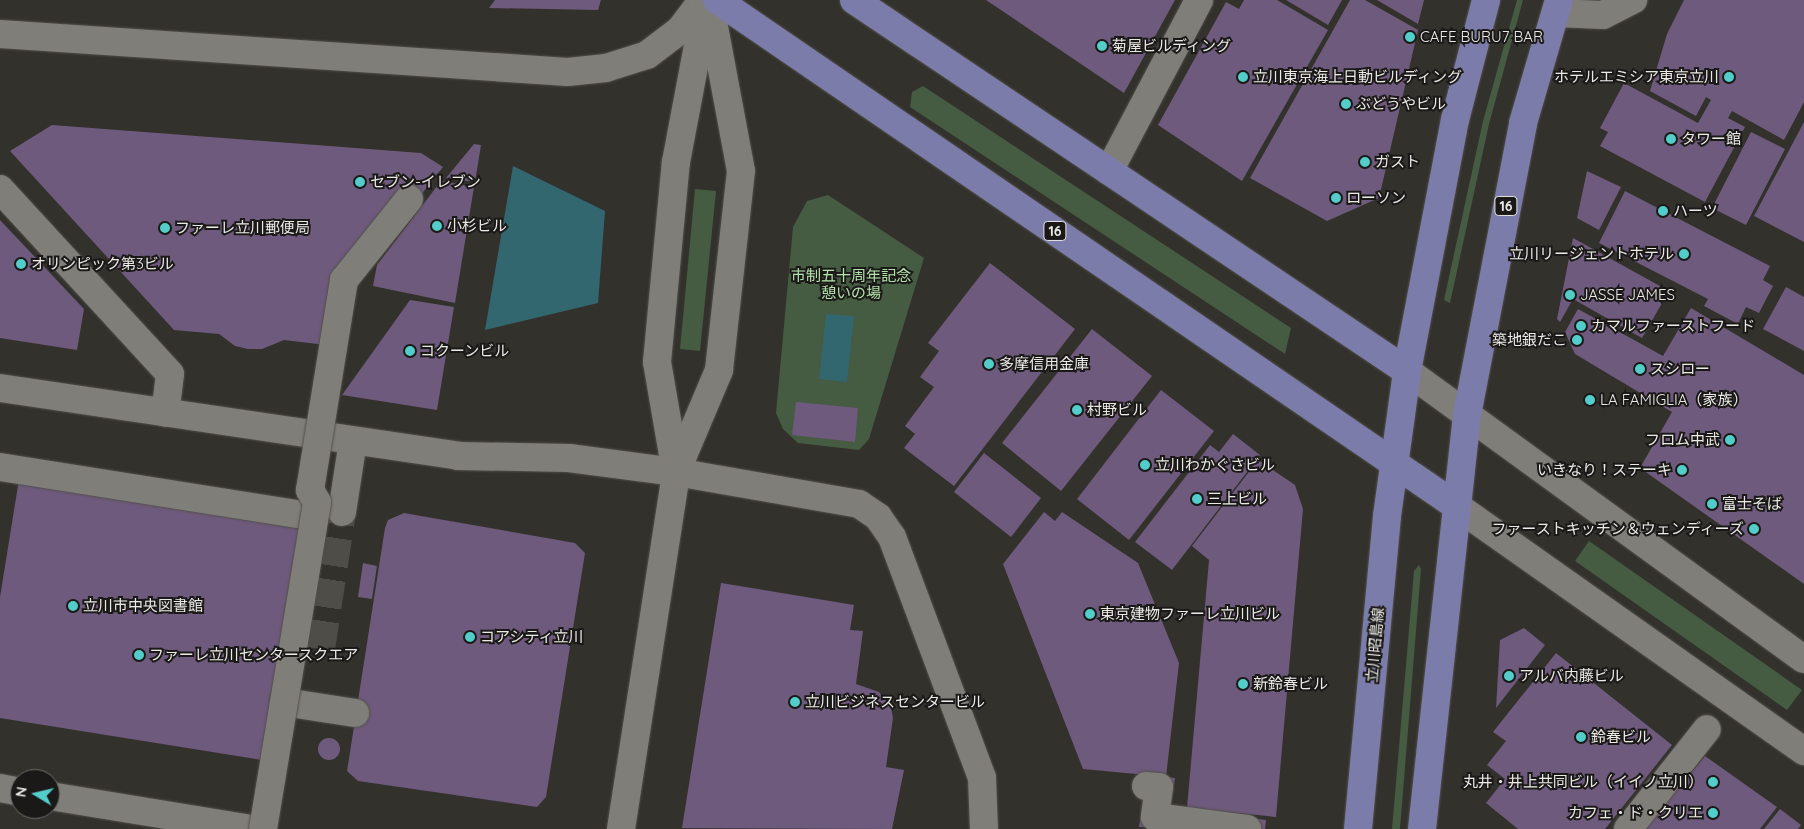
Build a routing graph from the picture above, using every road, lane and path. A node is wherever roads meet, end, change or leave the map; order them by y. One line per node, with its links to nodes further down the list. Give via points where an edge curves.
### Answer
1 (706, 0): 8 (street, via 680,30 647,55 606,68 568,72); 19 (street, via 676,162 657,362); 19 (street, via 741,171 720,370)
2 (717, 0): 17 (main road, 16, via 837,86)
3 (854, 0): 9 (main road)
4 (1199, 0): 9 (street)
5 (1486, 0): 12 (main road, 立川昭島線, via 1455,120)
6 (1633, 0): 7 (street, via 1603,15)
7 (1557, 6): 15 (main road, 16, via 1523,123)
8 (0, 34)
9 (1109, 171): 12 (main road)
10 (0, 189): 14 (street, via 170,374)
11 (409, 199): 22 (street, bridge, via 344,280 304,491 316,502)
12 (1407, 371): 15 (street); 17 (main road, 立川昭島線)
13 (0, 388): 14 (street)
14 (165, 413): 16 (street)
15 (1467, 415): 20 (main road, 16); 23 (street)
16 (353, 441): 19 (street, via 458,456 569,458); 21 (street)
17 (1394, 461): 20 (main road, 16); 35 (main road, 立川昭島線)
18 (0, 467): 22 (street)
19 (676, 472): 32 (street); 33 (street, via 859,504 878,517 892,537 982,778)
20 (1454, 505): 27 (street); 36 (main road)
21 (342, 512)
22 (307, 531): 24 (street, bridge)
23 (1804, 659)
24 (284, 702): 25 (street); 31 (street, bridge, via 271,742)
25 (355, 713)
26 (1708, 729): 37 (street)
27 (1804, 751)
28 (1146, 786): 34 (street, via 1159,787 1155,816)
29 (60, 798): 30 (street)
30 (251, 829)
31 (263, 829)
32 (621, 829)
33 (984, 829)
34 (1247, 829)
35 (1358, 829)
36 (1422, 829)
37 (1628, 829)

